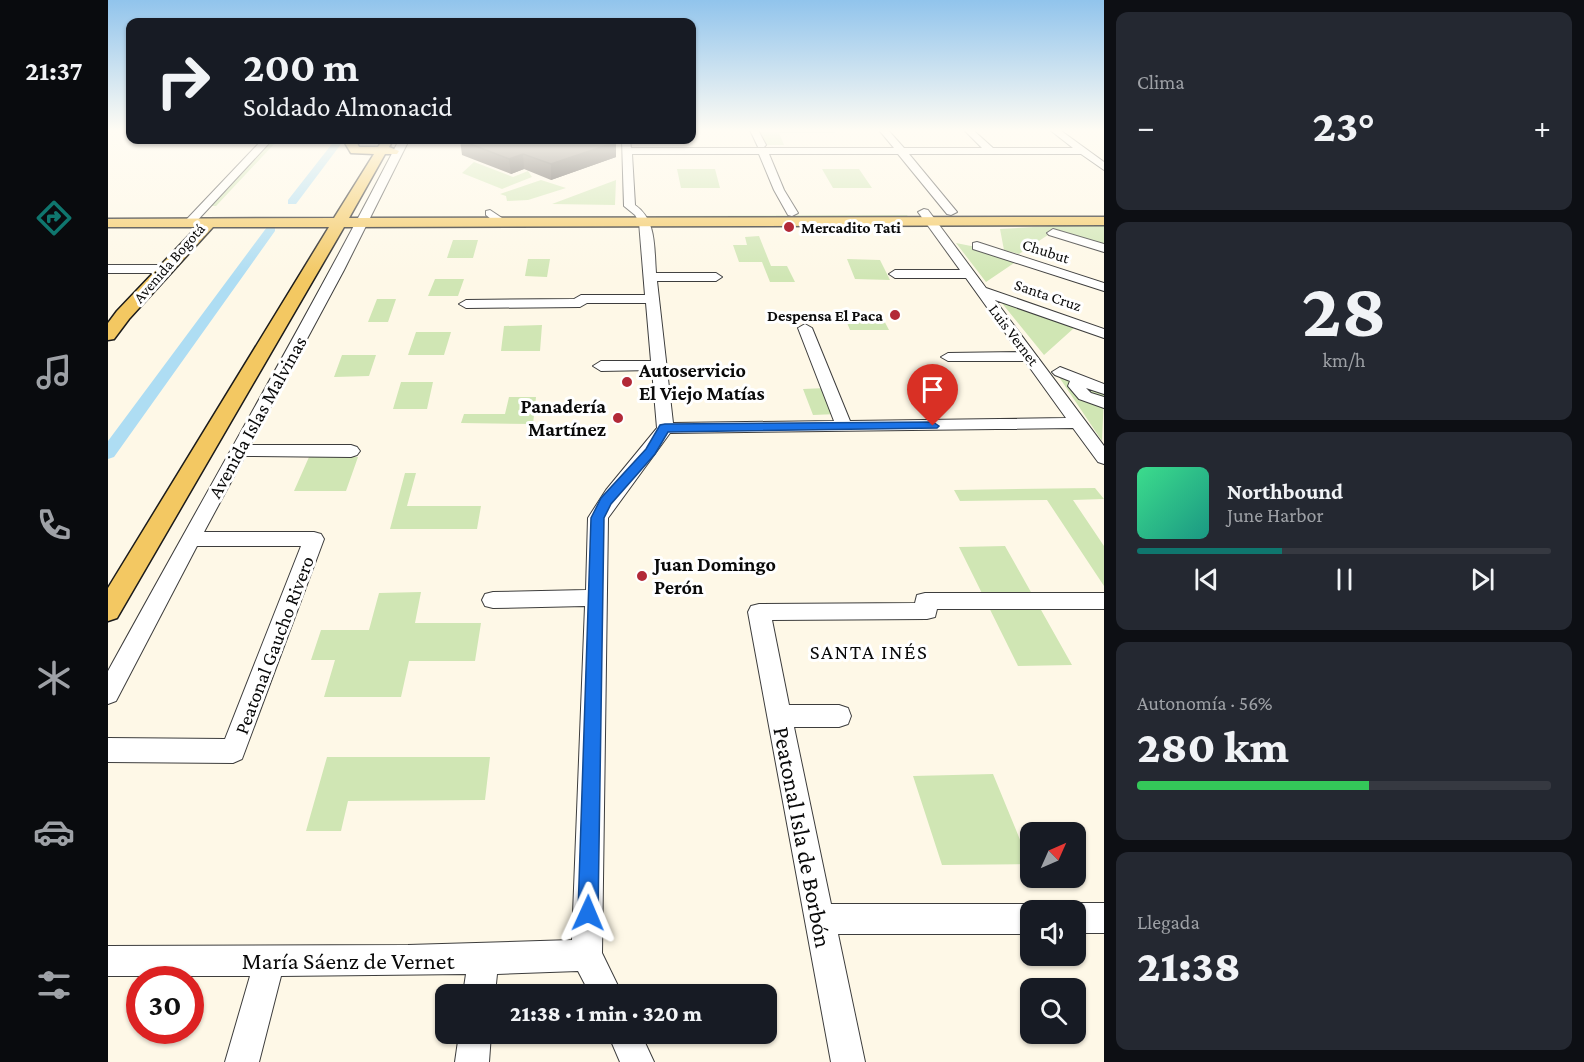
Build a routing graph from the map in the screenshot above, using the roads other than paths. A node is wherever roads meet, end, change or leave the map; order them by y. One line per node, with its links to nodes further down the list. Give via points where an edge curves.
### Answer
1 (234, 180): 13 (street, Avenida Bogotá)
2 (240, 180): 13 (street, Avenida Bogotá)
3 (364, 180): 14 (main road, Avenida Islas Malvinas)
4 (383, 180): 15 (street, Avenida Islas Malvinas)
5 (629, 180): 11 (street, via 630,206)
6 (775, 180): 10 (street)
7 (924, 180): 8 (street)
8 (951, 212): 9 (main road); 12 (main road)
9 (1104, 212)
10 (792, 213): 11 (main road); 12 (main road)
11 (643, 217): 12 (main road); 15 (main road); 25 (street)
12 (927, 217): 16 (main road); 24 (street, Luis Vernet)
13 (202, 218): 14 (main road); 17 (main road); 22 (main road, Avenida Bogotá, via 207,225)
14 (341, 218): 15 (main road); 53 (main road, Avenida Islas Malvinas)
15 (364, 218): 46 (street, Avenida Islas Malvinas)
16 (1104, 221)
17 (108, 223)
18 (1053, 233): 20 (street)
19 (982, 248): 27 (street, Chubut)
20 (1104, 248)
21 (108, 268): 22 (street)
22 (159, 269): 31 (main road, Avenida Bogotá)
23 (896, 274): 24 (street)
24 (968, 274): 28 (street, Luis Vernet)
25 (650, 277): 26 (street); 29 (street)
26 (716, 277)
27 (1104, 287)
28 (980, 290): 33 (street, Santa Cruz); 35 (street, Luis Vernet)
29 (652, 299): 30 (street); 37 (street)
30 (466, 304)
31 (113, 314): 34 (main road, Avenida Bogotá)
32 (805, 328): 44 (street)
33 (1104, 334)
34 (108, 335)
35 (1029, 356): 36 (street); 43 (street, Luis Vernet)
36 (948, 357)
37 (658, 365): 38 (street); 45 (street)
38 (601, 366)
39 (1060, 372): 40 (street)
40 (1079, 380): 41 (street); 42 (street, via 1076,386 1085,396)
41 (1104, 389)
42 (1104, 403)
43 (1080, 423): 44 (street); 48 (street, Luis Vernet)
44 (843, 426): 45 (street)
45 (665, 428): 50 (street, via 606,502 598,518)
46 (238, 450): 47 (street); 49 (street, Avenida Islas Malvinas)
47 (351, 451)
48 (1104, 457)
49 (191, 539): 54 (street, Avenida Islas Malvinas); 57 (street, Peatonal Gaucho Rivero, via 314,539 233,752)
50 (594, 598): 51 (street); 62 (street)
51 (493, 600)
52 (1104, 601): 55 (street, Peatonal Isla de Borbón, via 925,601 927,611 759,612)
53 (108, 611)
54 (108, 694)
55 (780, 716): 56 (street); 61 (street, Peatonal Isla de Borbón)
56 (839, 716)
57 (108, 750)
58 (1020, 918): 61 (street)
59 (1086, 918): 60 (street)
60 (1104, 918)
61 (819, 919): 73 (street, Peatonal Isla de Borbón)
62 (588, 955): 64 (street, María Sáenz de Vernet); 67 (street)
63 (270, 959): 64 (street, María Sáenz de Vernet); 65 (street, María Sáenz de Vernet); 70 (street)
64 (483, 960): 66 (street)
65 (108, 961)
66 (480, 984)
67 (601, 984)
68 (474, 1044): 71 (street)
69 (629, 1044): 72 (street)
70 (242, 1062)
71 (472, 1062)
72 (637, 1062)
73 (848, 1062)

